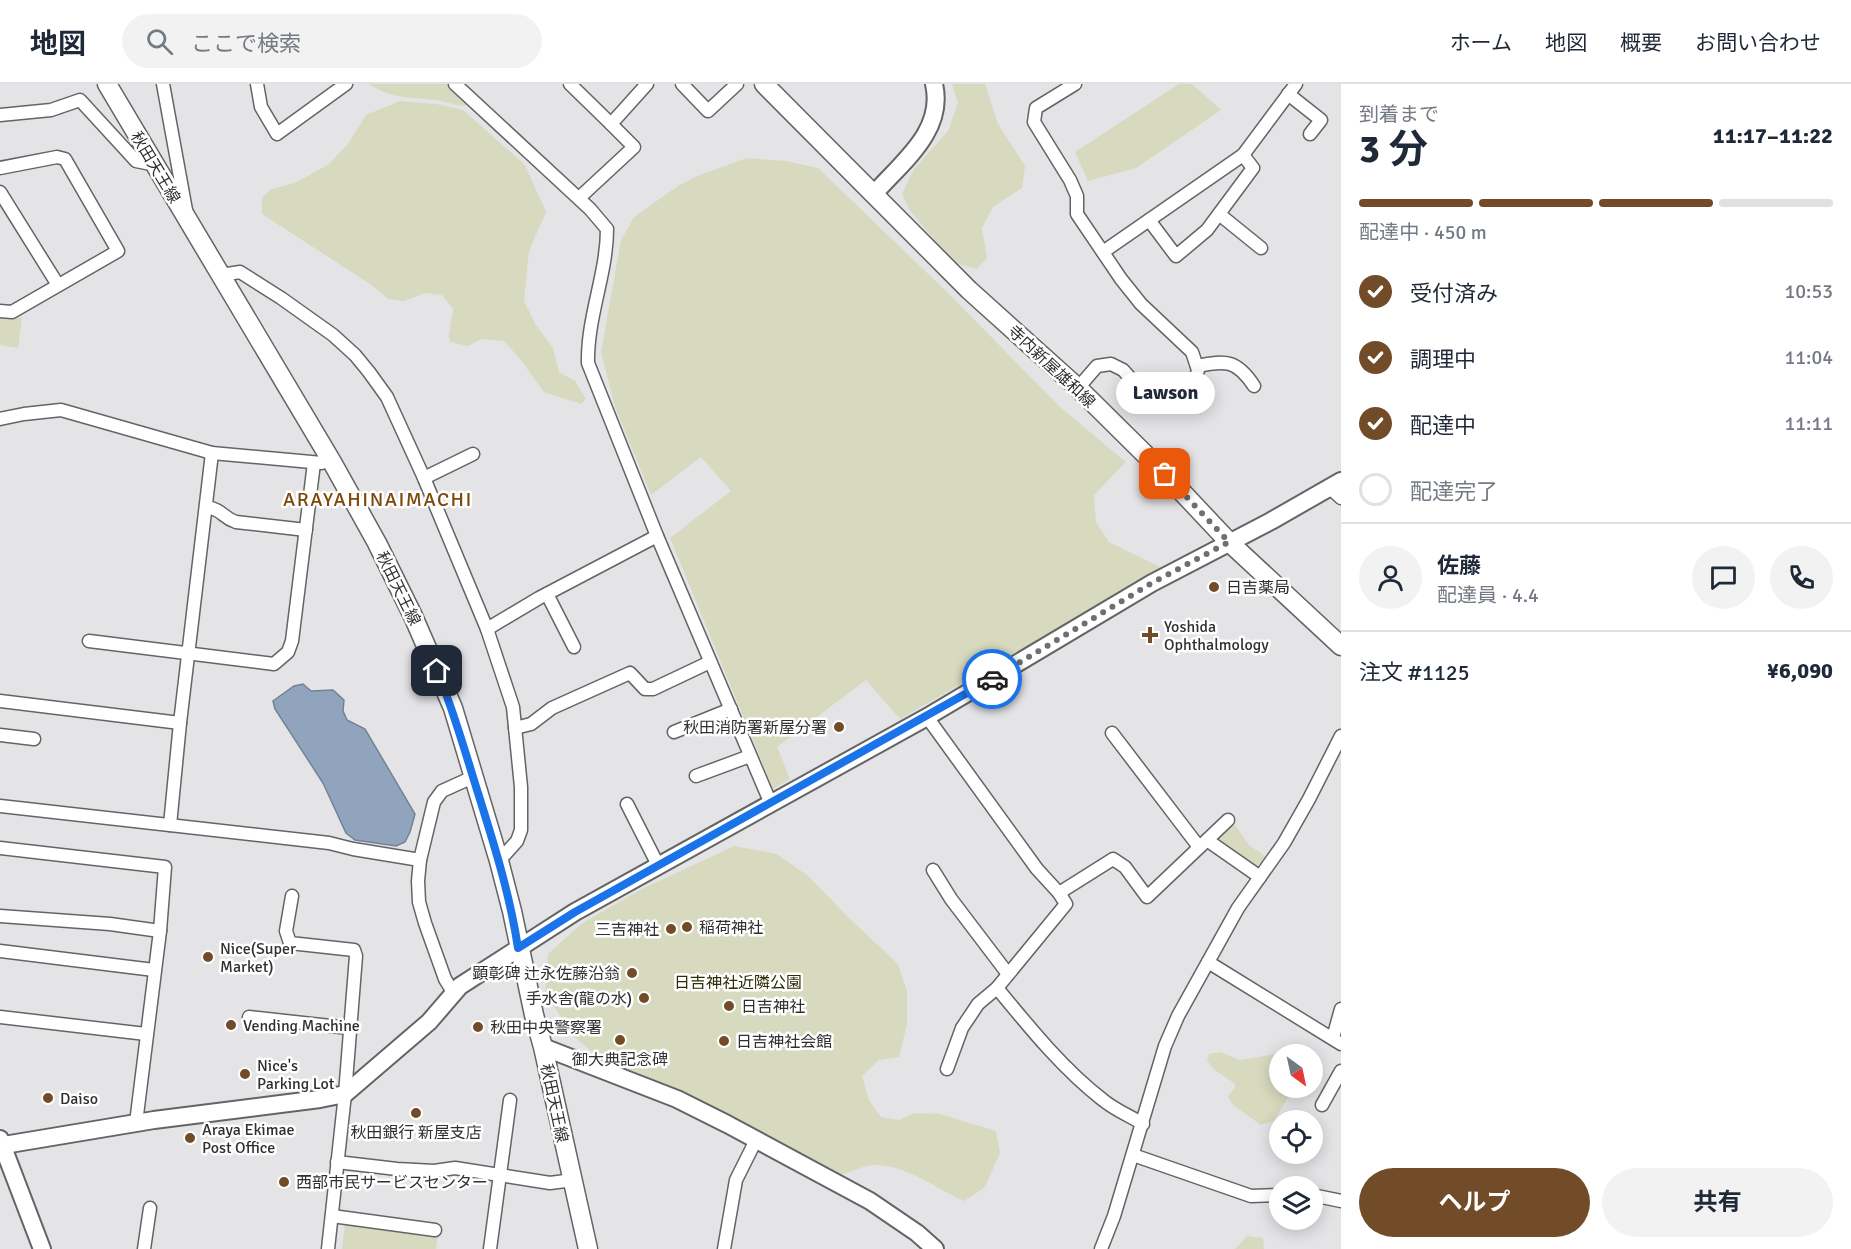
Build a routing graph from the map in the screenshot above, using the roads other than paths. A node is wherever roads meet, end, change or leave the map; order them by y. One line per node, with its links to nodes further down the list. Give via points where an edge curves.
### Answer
1 (107, 84): 18 (main road, 秋田天王線)
2 (164, 84): 24 (street)
3 (257, 84): 12 (street, via 261,107 277,134)
4 (455, 84): 22 (street)
5 (570, 84): 15 (street)
6 (647, 84): 15 (street)
7 (682, 84): 8 (street, via 708,111)
8 (737, 84)
9 (764, 84): 21 (main road, 寺内新屋雄和線)
10 (934, 84): 21 (street, via 937,99 926,136)
11 (1075, 84): 27 (street, via 1036,108 1034,122 1070,180 1077,196 1077,213)
12 (340, 86)
13 (1292, 89): 16 (street, via 1321,120); 17 (street)
14 (0, 115): 18 (street, via 51,110 80,100 136,160)
15 (611, 124): 22 (street, via 634,147)
16 (1310, 134)
17 (1243, 155): 23 (street, via 1253,168); 25 (street)
18 (156, 165): 24 (main road, 秋田天王線)
19 (0, 168): 29 (street, via 57,157 65,159 118,251)
20 (0, 192): 29 (street)
21 (874, 194): 33 (main road, 寺内新屋雄和線, via 969,290)
22 (579, 198): 43 (street, via 607,229 607,248 588,341 588,363)
23 (1219, 214): 25 (street, via 1207,230 1176,256); 26 (street)
24 (188, 220): 28 (main road, 秋田天王線)
25 (1149, 220): 27 (street)
26 (1261, 248)
27 (1103, 252): 31 (street, via 1141,304 1192,352)
28 (220, 275): 37 (main road, 秋田天王線); 39 (street, via 240,272 333,335 355,355 387,397)
29 (58, 285): 30 (street, via 12,312)
30 (0, 311)
31 (1197, 366): 32 (street, via 1234,364); 33 (street, via 1193,388 1179,402 1164,406 1151,401 1123,370 1111,364 1097,366)
32 (1254, 386)
33 (1078, 388): 44 (main road, 寺内新屋雄和線)
34 (0, 419): 35 (street, via 61,410)
35 (212, 453): 38 (street); 41 (street)
36 (473, 454): 39 (street)
37 (332, 462): 38 (street); 63 (main road, 秋田天王線, via 413,616 453,708)
38 (314, 463): 42 (street)
39 (424, 478): 46 (street)
40 (1337, 489): 44 (street)
41 (206, 507): 42 (street, via 222,511 227,519 236,522); 50 (street)
42 (306, 530): 50 (street, via 288,652 274,664)
43 (657, 536): 45 (street); 51 (street)
44 (1229, 542): 48 (main road, 寺内新屋雄和線); 54 (street, via 1152,583)
45 (547, 594): 46 (street); 49 (street)
46 (487, 629): 56 (street, via 513,707)
47 (89, 641): 50 (street)
48 (1341, 646)
49 (574, 647)
50 (189, 652): 55 (street)
51 (711, 662): 53 (street); 56 (street, via 653,689 645,689 630,672 552,708 531,724)
52 (0, 701): 55 (street)
53 (731, 710): 57 (street); 62 (street)
54 (927, 717): 66 (street); 77 (street, via 1037,869)
55 (180, 723): 69 (street)
56 (515, 728): 73 (street, via 521,830 517,841)
57 (674, 732)
58 (1112, 733): 70 (street)
59 (0, 735): 61 (street)
60 (1341, 736): 76 (street, via 1309,800)
61 (34, 739)
62 (750, 756): 64 (street); 66 (street)
63 (473, 777): 72 (street, via 442,791 434,802); 73 (main road, 秋田天王線)
64 (696, 777)
65 (627, 804): 74 (street)
66 (771, 804): 74 (street)
67 (0, 806): 69 (street)
68 (1228, 820): 70 (street)
69 (170, 825): 72 (street, via 329,843)
70 (1203, 844): 76 (street); 77 (street, via 1147,897 1125,867 1113,859)
71 (0, 848): 80 (street, via 165,867)
72 (420, 860): 87 (street, via 419,902)
73 (499, 861): 81 (main road, 秋田天王線)
74 (658, 865): 81 (street)
75 (933, 870): 85 (street)
76 (1260, 878): 83 (street)
77 (1059, 893): 85 (street, via 1066,904)
78 (292, 896): 91 (street, via 286,931 290,943 354,950)
79 (0, 916): 80 (street)
80 (160, 932): 84 (street)
81 (518, 948): 87 (street); 94 (main road, 秋田天王線)
82 (0, 951): 84 (street)
83 (1208, 962): 93 (street); 101 (street, via 1165,1046)
84 (154, 970): 92 (street)
85 (1008, 974): 86 (street)
86 (997, 988): 95 (street, via 978,1004); 101 (street, via 1082,1082 1105,1102)
87 (453, 992): 97 (street, via 429,1022)
88 (1341, 1009): 93 (street)
89 (0, 1017): 92 (street)
90 (249, 1017): 91 (street)
91 (349, 1028): 97 (street)
92 (146, 1034): 100 (street)
93 (1337, 1041)
94 (543, 1047): 102 (street, via 677,1099); 107 (main road, 秋田天王線)
95 (946, 1069)
96 (1341, 1071): 99 (street)
97 (345, 1094): 100 (street); 105 (street)
98 (510, 1100): 106 (street)
99 (1322, 1106)
100 (136, 1123): 103 (street)
101 (1143, 1124): 104 (street)
102 (756, 1140): 119 (street, via 735,1180); 120 (street, via 870,1201)
103 (2, 1142): 114 (street)
104 (1133, 1155): 108 (street, via 1251,1196); 121 (street)
105 (338, 1162): 106 (street, via 434,1171 455,1168); 112 (street)
106 (499, 1175): 107 (street, via 550,1182); 117 (street)
107 (573, 1180): 118 (main road, 秋田天王線)
108 (1269, 1195)
109 (1323, 1197): 110 (street)
110 (1341, 1201)
111 (150, 1209): 115 (street)
112 (332, 1216): 113 (street); 116 (street)
113 (435, 1230)
114 (42, 1249)
115 (144, 1249)
116 (328, 1249)
117 (490, 1249)
118 (588, 1249)
119 (724, 1249)
120 (935, 1249)
121 (1101, 1249)

